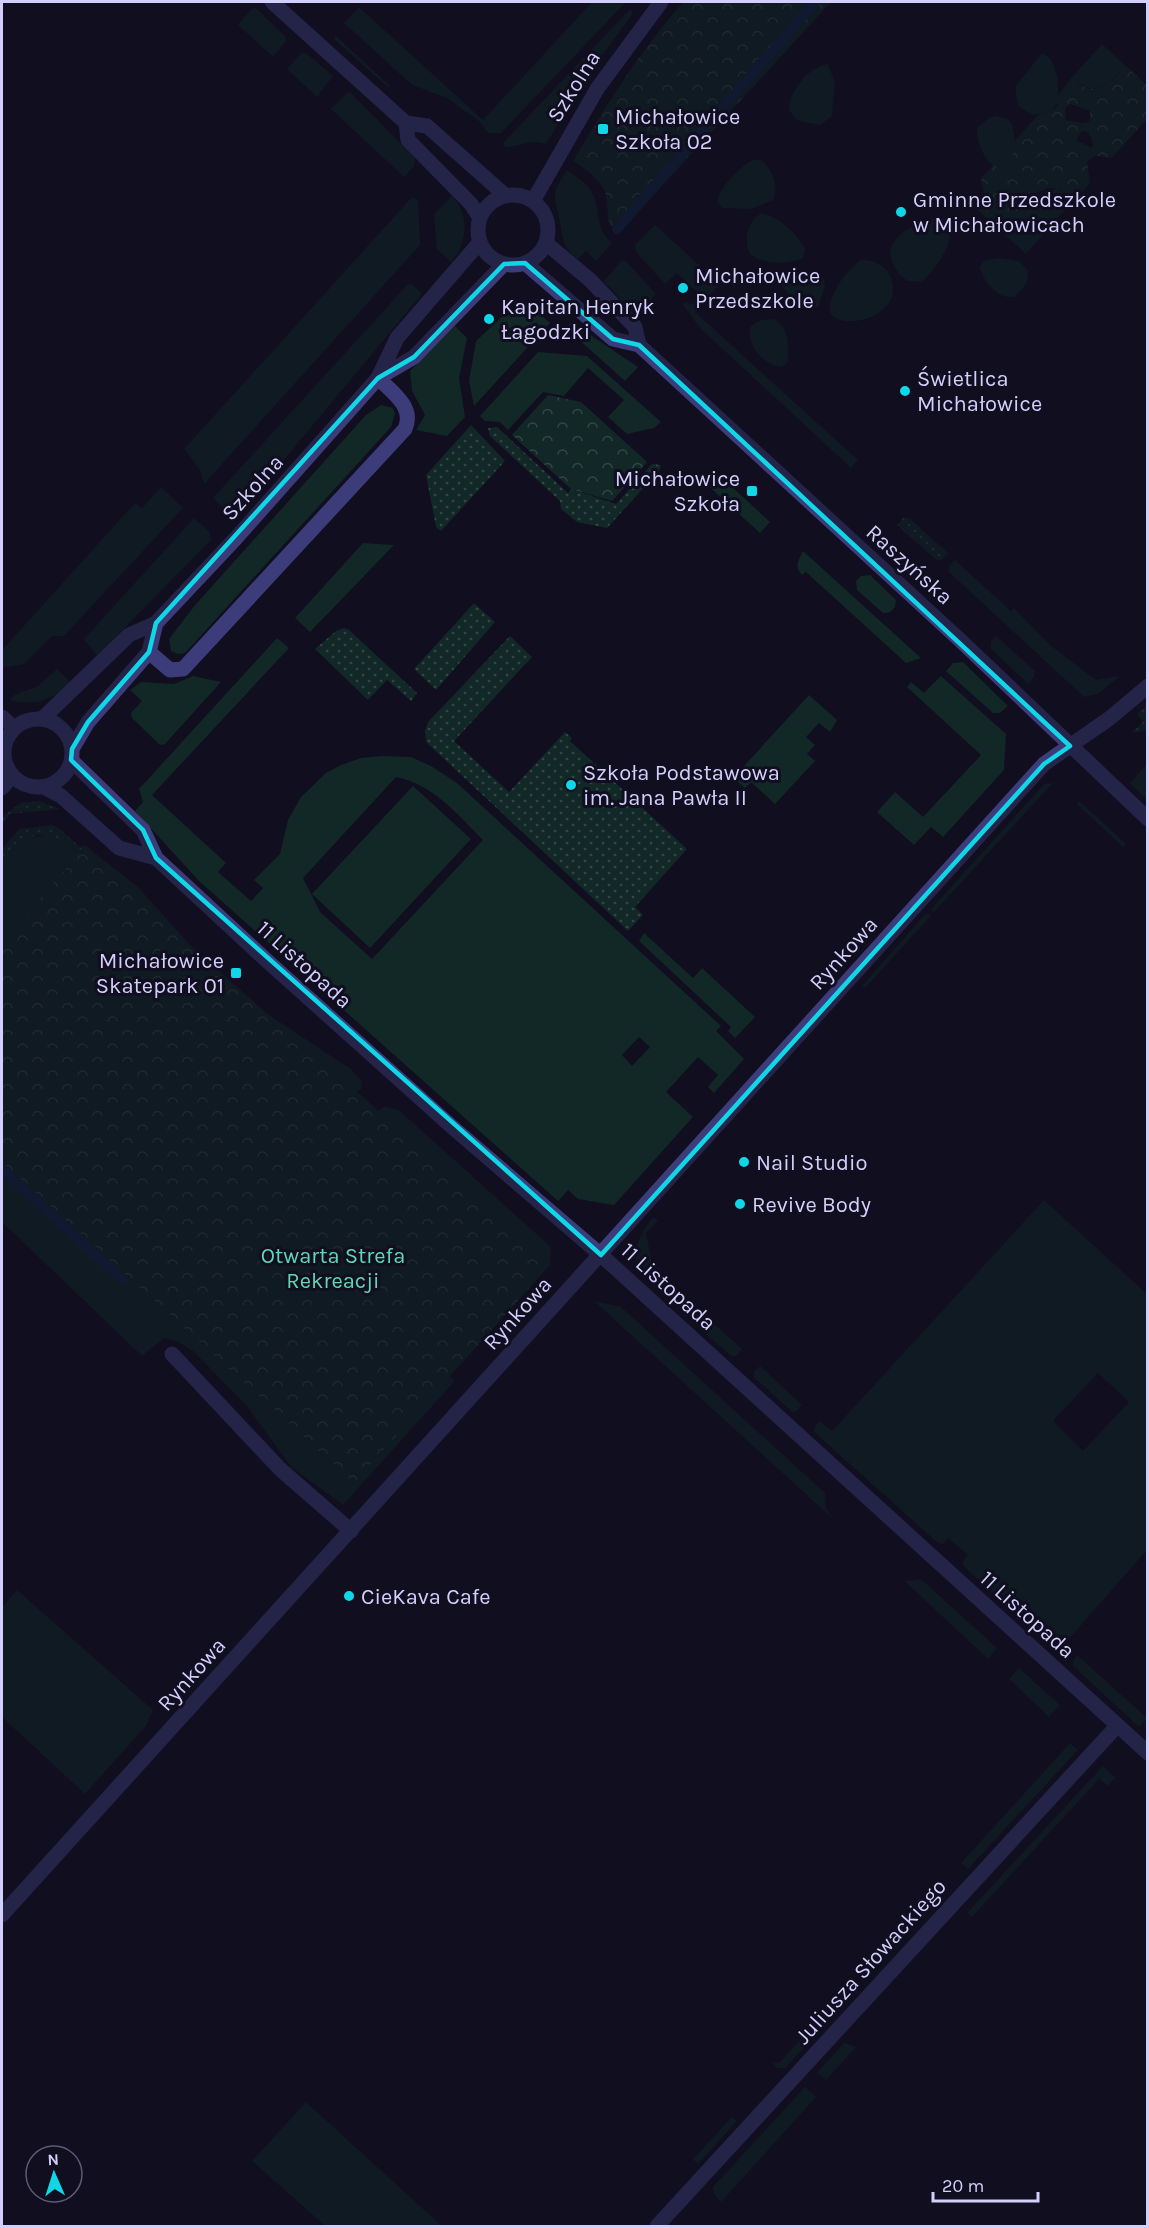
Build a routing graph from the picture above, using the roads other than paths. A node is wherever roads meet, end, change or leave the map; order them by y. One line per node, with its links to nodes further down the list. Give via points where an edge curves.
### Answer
1 (272, 2): 3 (street)
2 (661, 2): 5 (street, Szkolna, via 597,89)
3 (406, 123): 4 (street, via 427,126); 6 (street, via 408,140)
4 (506, 196): 5 (street); 6 (street, via 490,204)
5 (533, 201): 8 (street, via 548,224)
6 (480, 218): 7 (street)
7 (480, 242): 10 (street, via 489,256); 12 (street, Szkolna, via 397,338)
8 (546, 243): 9 (street, via 538,255); 11 (street, Raszyńska, via 590,280 635,327)
9 (525, 263): 10 (street); 11 (street, Raszyńska, via 613,339)
10 (504, 264): 12 (street, Szkolna, via 414,357)
11 (639, 345): 19 (street, Raszyńska)
12 (378, 378): 13 (street, Szkolna); 14 (street, via 407,410 405,429 183,669 171,670)
13 (156, 623): 14 (street, Szkolna); 17 (street, Szkolna, via 129,635)
14 (149, 652): 20 (street, Szkolna, via 88,722)
15 (1148, 686): 19 (street, Rynkowa)
16 (2, 717): 18 (street)
17 (42, 719): 18 (street); 20 (street, via 62,729)
18 (14, 728): 21 (street, via 3,752)
19 (1070, 746): 24 (street, Raszyńska); 26 (street, Rynkowa, via 1044,764)
20 (72, 754): 22 (street, via 62,778); 25 (street, 11 Listopada, via 143,830)
21 (12, 776): 22 (street, via 26,786); 23 (street)
22 (44, 787): 25 (street, 11 Listopada, via 61,796 119,848)
23 (2, 788)
24 (1148, 819)
25 (156, 858): 26 (street, 11 Listopada, via 451,1126)
26 (601, 1255): 28 (street, Rynkowa); 29 (street, 11 Listopada)
27 (172, 1354): 28 (street, via 280,1469)
28 (351, 1531): 31 (street, Rynkowa)
29 (1117, 1725): 30 (street, 11 Listopada); 32 (street, Juliusza Słowackiego)
30 (1148, 1753)
31 (2, 1915)
32 (657, 2226)

